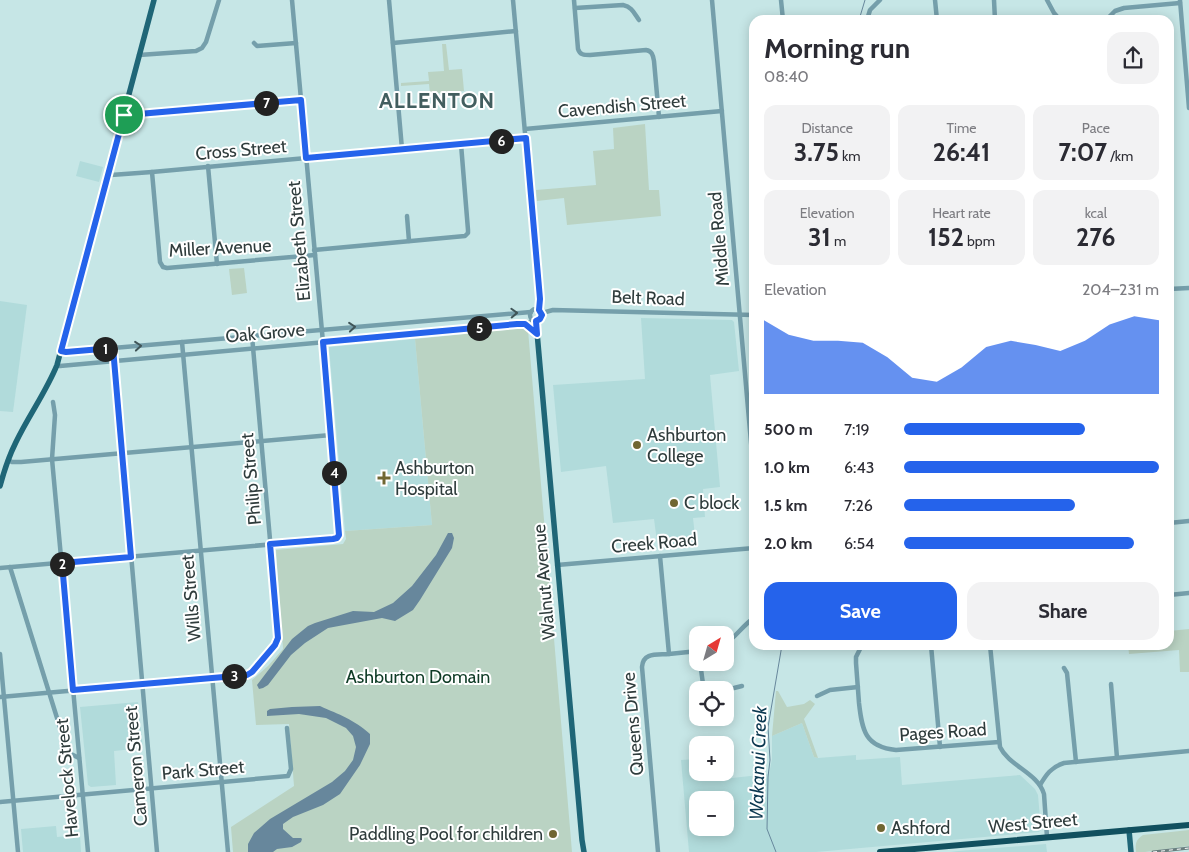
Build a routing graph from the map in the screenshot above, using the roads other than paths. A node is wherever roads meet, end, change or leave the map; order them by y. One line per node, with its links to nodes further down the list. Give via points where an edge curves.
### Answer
1 (154, 0): 26 (main road)
2 (219, 0): 26 (street, via 202,48 191,52)
3 (292, 0): 24 (street, Elizabeth Street)
4 (388, 0): 25 (street)
5 (513, 0): 22 (street)
6 (574, 0): 14 (street)
7 (712, 0): 29 (street, Middle Road)
8 (781, 0): 15 (street)
9 (880, 0): 16 (street)
10 (934, 0): 17 (street)
11 (994, 0): 18 (street)
12 (1047, 0): 19 (street)
13 (1180, 2): 20 (street, via 1124,8); 28 (street)
14 (575, 8): 21 (street, via 623,5 628,6); 31 (street, via 578,48 583,55 646,50 652,53)
15 (782, 15)
16 (868, 15)
17 (936, 15)
18 (995, 15)
19 (1056, 15)
20 (1111, 15)
21 (639, 20)
22 (516, 32): 25 (street); 32 (street)
23 (254, 43): 24 (street, via 257,46)
24 (296, 43): 27 (street, Elizabeth Street)
25 (392, 43): 35 (street)
26 (139, 56): 30 (main road)
27 (301, 100): 30 (street); 36 (street, Elizabeth Street)
28 (1189, 108)
29 (722, 111): 31 (street, Cavendish Street); 48 (street, Middle Road)
30 (124, 115): 39 (main road)
31 (659, 117): 32 (street, Cavendish Street)
32 (525, 129): 33 (street)
33 (526, 138): 34 (street, Cross Street); 46 (street)
34 (461, 144): 35 (street, Cross Street); 41 (street, Miller Avenue, via 468,233)
35 (402, 149): 36 (street, Cross Street)
36 (306, 158): 37 (street, Cross Street); 42 (street, Elizabeth Street)
37 (208, 166): 38 (street, Cross Street); 43 (street)
38 (152, 172): 39 (street, Cross Street); 43 (street, Miller Avenue, via 161,265 167,268)
39 (108, 174): 59 (main road)
40 (407, 216): 41 (street)
41 (409, 241): 42 (street, Miller Avenue)
42 (314, 252): 43 (street, Miller Avenue); 52 (street, Elizabeth Street)
43 (216, 264)
44 (1189, 288): 45 (street)
45 (1174, 289)
46 (540, 311): 47 (street, via 534,309); 48 (street, Belt Road); 50 (street, via 541,318)
47 (531, 312): 50 (street); 52 (street, Oak Grove, one-way to 47)
48 (740, 314): 49 (street, Belt Road); 64 (street, Middle Road)
49 (749, 315)
50 (535, 320): 51 (street, Oak Grove); 53 (main road, Walnut Avenue)
51 (525, 324): 53 (main road); 56 (street, Oak Grove)
52 (321, 329): 54 (street, Oak Grove); 56 (street, Elizabeth Street)
53 (537, 334): 80 (main road, Walnut Avenue)
54 (252, 336): 55 (street, Oak Grove); 58 (street, Philip Street)
55 (182, 342): 57 (street, Oak Grove, one-way to 55); 60 (street, Wills Street)
56 (323, 342): 58 (street, Oak Grove); 65 (street, Elizabeth Street)
57 (113, 348): 59 (street, Oak Grove); 61 (street, Cameron Street)
58 (253, 348): 60 (street, Oak Grove); 66 (street, Philip Street)
59 (61, 351): 62 (main road)
60 (184, 354): 61 (street, Oak Grove); 67 (street, Wills Street)
61 (114, 360): 62 (street, Oak Grove); 68 (street, Cameron Street)
62 (57, 365): 70 (main road)
63 (53, 402): 69 (street, Havelock Street)
64 (749, 418)
65 (331, 434): 66 (street); 74 (street, Elizabeth Street, via 337,538)
66 (261, 440): 67 (street); 74 (street, Philip Street)
67 (192, 447): 68 (street); 76 (street, Wills Street)
68 (122, 453): 69 (street); 78 (street, Cameron Street)
69 (52, 459): 70 (street); 79 (street, Havelock Street)
70 (8, 460): 71 (main road)
71 (0, 486)
72 (1189, 521): 73 (street)
73 (1174, 522)
74 (270, 544): 76 (street); 94 (street, Philip Street, via 278,638 275,645 247,675)
75 (749, 548): 77 (street, Creek Road)
76 (201, 551): 78 (street); 94 (street, Wills Street)
77 (660, 556): 80 (street, Creek Road); 92 (street)
78 (131, 557): 79 (street); 95 (street, Cameron Street)
79 (62, 563): 81 (street); 100 (street, Havelock Street)
80 (557, 565): 120 (main road, Walnut Avenue)
81 (10, 567): 82 (street); 101 (street)
82 (0, 568)
83 (1189, 593): 84 (street)
84 (1174, 594)
85 (749, 622): 86 (street)
86 (734, 637)
87 (860, 650): 98 (street, Pages Road, via 856,657)
88 (930, 650): 106 (street)
89 (990, 650): 105 (street)
90 (689, 652): 92 (street)
91 (0, 654): 102 (street)
92 (669, 654): 127 (street, Queens Drive, via 647,656 642,663)
93 (1064, 668): 110 (street)
94 (212, 678): 95 (street); 111 (street, Wills Street)
95 (143, 684): 100 (street); 113 (street, Cameron Street)
96 (1111, 684): 109 (street)
97 (742, 686): 99 (street)
98 (858, 687): 103 (street, via 830,690); 106 (street, Pages Road, via 862,725 874,743 896,750)
99 (734, 688)
100 (73, 690): 101 (street); 108 (street, Havelock Street)
101 (50, 692): 102 (street); 108 (street, via 69,753)
102 (2, 696): 115 (street)
103 (817, 696)
104 (287, 728): 111 (street, Park Street, via 291,769 288,776)
105 (999, 742): 106 (street, Pages Road); 112 (street, via 1003,752)
106 (940, 747)
107 (1189, 751): 109 (street)
108 (79, 758): 114 (street, Havelock Street)
109 (1117, 758): 110 (street)
110 (1076, 762): 112 (street, via 1057,766)
111 (221, 782): 113 (street, Park Street); 124 (street, Wills Street)
112 (1040, 785): 119 (street, via 1044,794)
113 (152, 788): 114 (street, Park Street); 123 (street, Cameron Street)
114 (82, 794): 115 (street, Park Street); 122 (street, Havelock Street)
115 (13, 800): 116 (street, Park Street); 121 (street)
116 (0, 802)
117 (1189, 825): 118 (highway, West Street)
118 (1129, 830): 119 (highway, West Street); 129 (main road)
119 (1047, 837): 128 (highway, West Street)
120 (582, 840): 125 (main road, Walnut Avenue); 126 (main road, Walnut Avenue)
121 (18, 852)
122 (88, 852)
123 (157, 852)
124 (228, 852)
125 (580, 852)
126 (584, 852)
127 (658, 852)
128 (880, 852)
129 (1131, 852)

